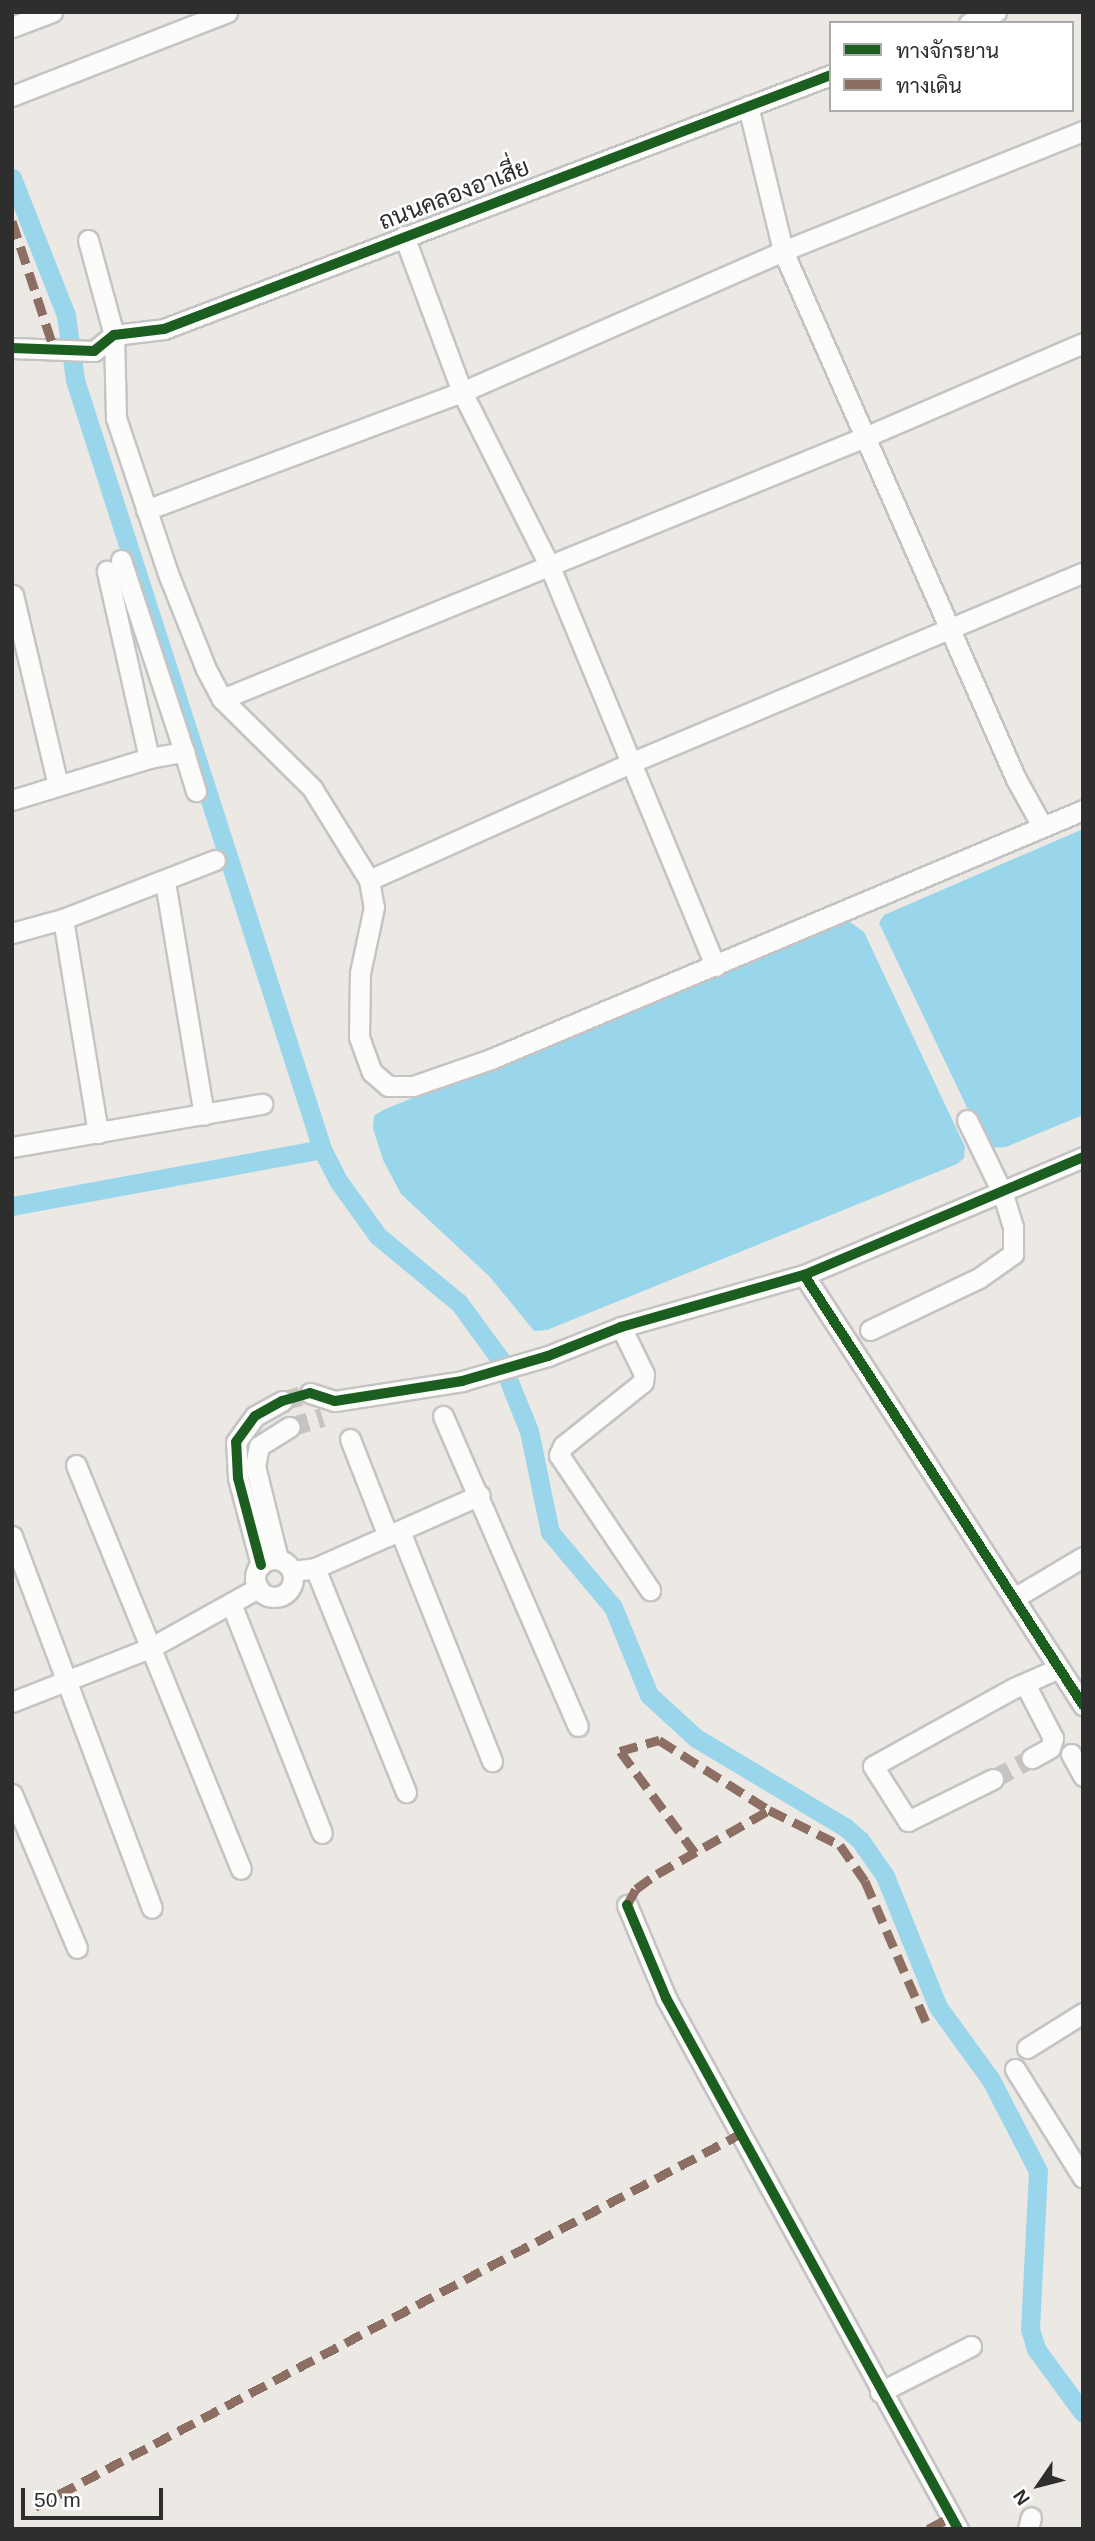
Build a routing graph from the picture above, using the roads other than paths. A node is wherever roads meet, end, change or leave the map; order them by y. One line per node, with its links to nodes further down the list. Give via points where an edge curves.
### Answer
1 (52, 12): 5 (street)
2 (227, 12): 7 (street)
3 (996, 12): 4 (street)
4 (973, 21)
5 (12, 27)
6 (829, 76): 8 (street, ถนนคลองอาเสี่ย)
7 (12, 96)
8 (748, 106): 10 (street, ถนนคลองอาเสี่ย); 12 (street)
9 (1083, 131): 12 (street)
10 (404, 236): 13 (street, ถนนคลองอาเสี่ย, via 164,329); 16 (street)
11 (88, 240): 13 (street)
12 (783, 251): 16 (street); 17 (street)
13 (114, 335): 15 (street, via 94,351); 18 (street, via 116,418)
14 (1083, 343): 17 (street)
15 (12, 348)
16 (462, 392): 18 (street); 19 (street)
17 (865, 437): 19 (street); 22 (street)
18 (146, 510): 23 (street)
19 (550, 567): 23 (street); 26 (street)
20 (1083, 573): 22 (street)
21 (13, 595): 27 (street)
22 (950, 628): 26 (street); 31 (street)
23 (222, 699): 33 (street, via 312,788)
24 (184, 752): 25 (street); 25 (street, via 114,566); 28 (street)
25 (149, 758): 27 (street)
26 (631, 762): 33 (street); 37 (street)
27 (58, 785): 29 (street)
28 (197, 791)
29 (12, 800)
30 (1083, 810): 31 (street)
31 (1042, 827): 37 (street)
32 (215, 860): 34 (street)
33 (369, 880): 37 (street, via 374,907 360,973 359,1037 372,1072 388,1086 413,1086 491,1059)
34 (165, 882): 35 (street); 39 (street)
35 (63, 919): 36 (street); 41 (street)
36 (12, 933)
37 (715, 967)
38 (262, 1104): 39 (street)
39 (204, 1115): 41 (street)
40 (967, 1121): 44 (street)
41 (98, 1133): 42 (street)
42 (12, 1147)
43 (1083, 1157): 44 (street)
44 (1002, 1192): 45 (street); 47 (street, via 1013,1227 1013,1254 979,1279)
45 (804, 1275): 46 (street); 62 (street)
46 (621, 1327): 48 (street, via 548,1356 462,1381 329,1409); 61 (street, via 643,1382 563,1446 559,1455)
47 (870, 1330)
48 (310, 1393)
49 (282, 1401): 58 (street, via 255,1416 236,1442 238,1478)
50 (443, 1416): 54 (street)
51 (290, 1427): 58 (street, via 259,1446 255,1466)
52 (350, 1439): 55 (street)
53 (76, 1465): 64 (street)
54 (480, 1495): 55 (street); 70 (street)
55 (394, 1533): 59 (street); 73 (street)
56 (12, 1536): 66 (street)
57 (1083, 1557): 62 (street)
58 (277, 1565): 59 (street); 60 (street, via 255,1576); 60 (street, via 293,1583 286,1593 274,1597)
59 (315, 1568): 76 (street)
60 (258, 1588): 63 (street)
61 (650, 1590)
62 (1014, 1598): 65 (street)
63 (232, 1606): 64 (street); 78 (street)
64 (149, 1648): 66 (street); 79 (street)
65 (1059, 1668): 67 (street); 69 (street)
66 (66, 1679): 68 (street); 81 (street)
67 (1025, 1684): 72 (street, via 1054,1738 1050,1748); 75 (street, via 873,1766 908,1821)
68 (12, 1702)
69 (1083, 1704)
70 (578, 1726)
71 (1071, 1755): 74 (street)
72 (1032, 1758)
73 (492, 1761)
74 (1083, 1776)
75 (993, 1779)
76 (405, 1792)
77 (12, 1794): 82 (street)
78 (322, 1833)
79 (241, 1869)
80 (627, 1905): 88 (street, via 666,1998)
81 (152, 1908)
82 (77, 1948)
83 (1083, 2013): 84 (street)
84 (1027, 2048)
85 (1015, 2069): 86 (street)
86 (1083, 2178)
87 (971, 2346): 88 (street)
88 (880, 2392): 89 (street)
89 (958, 2529)

